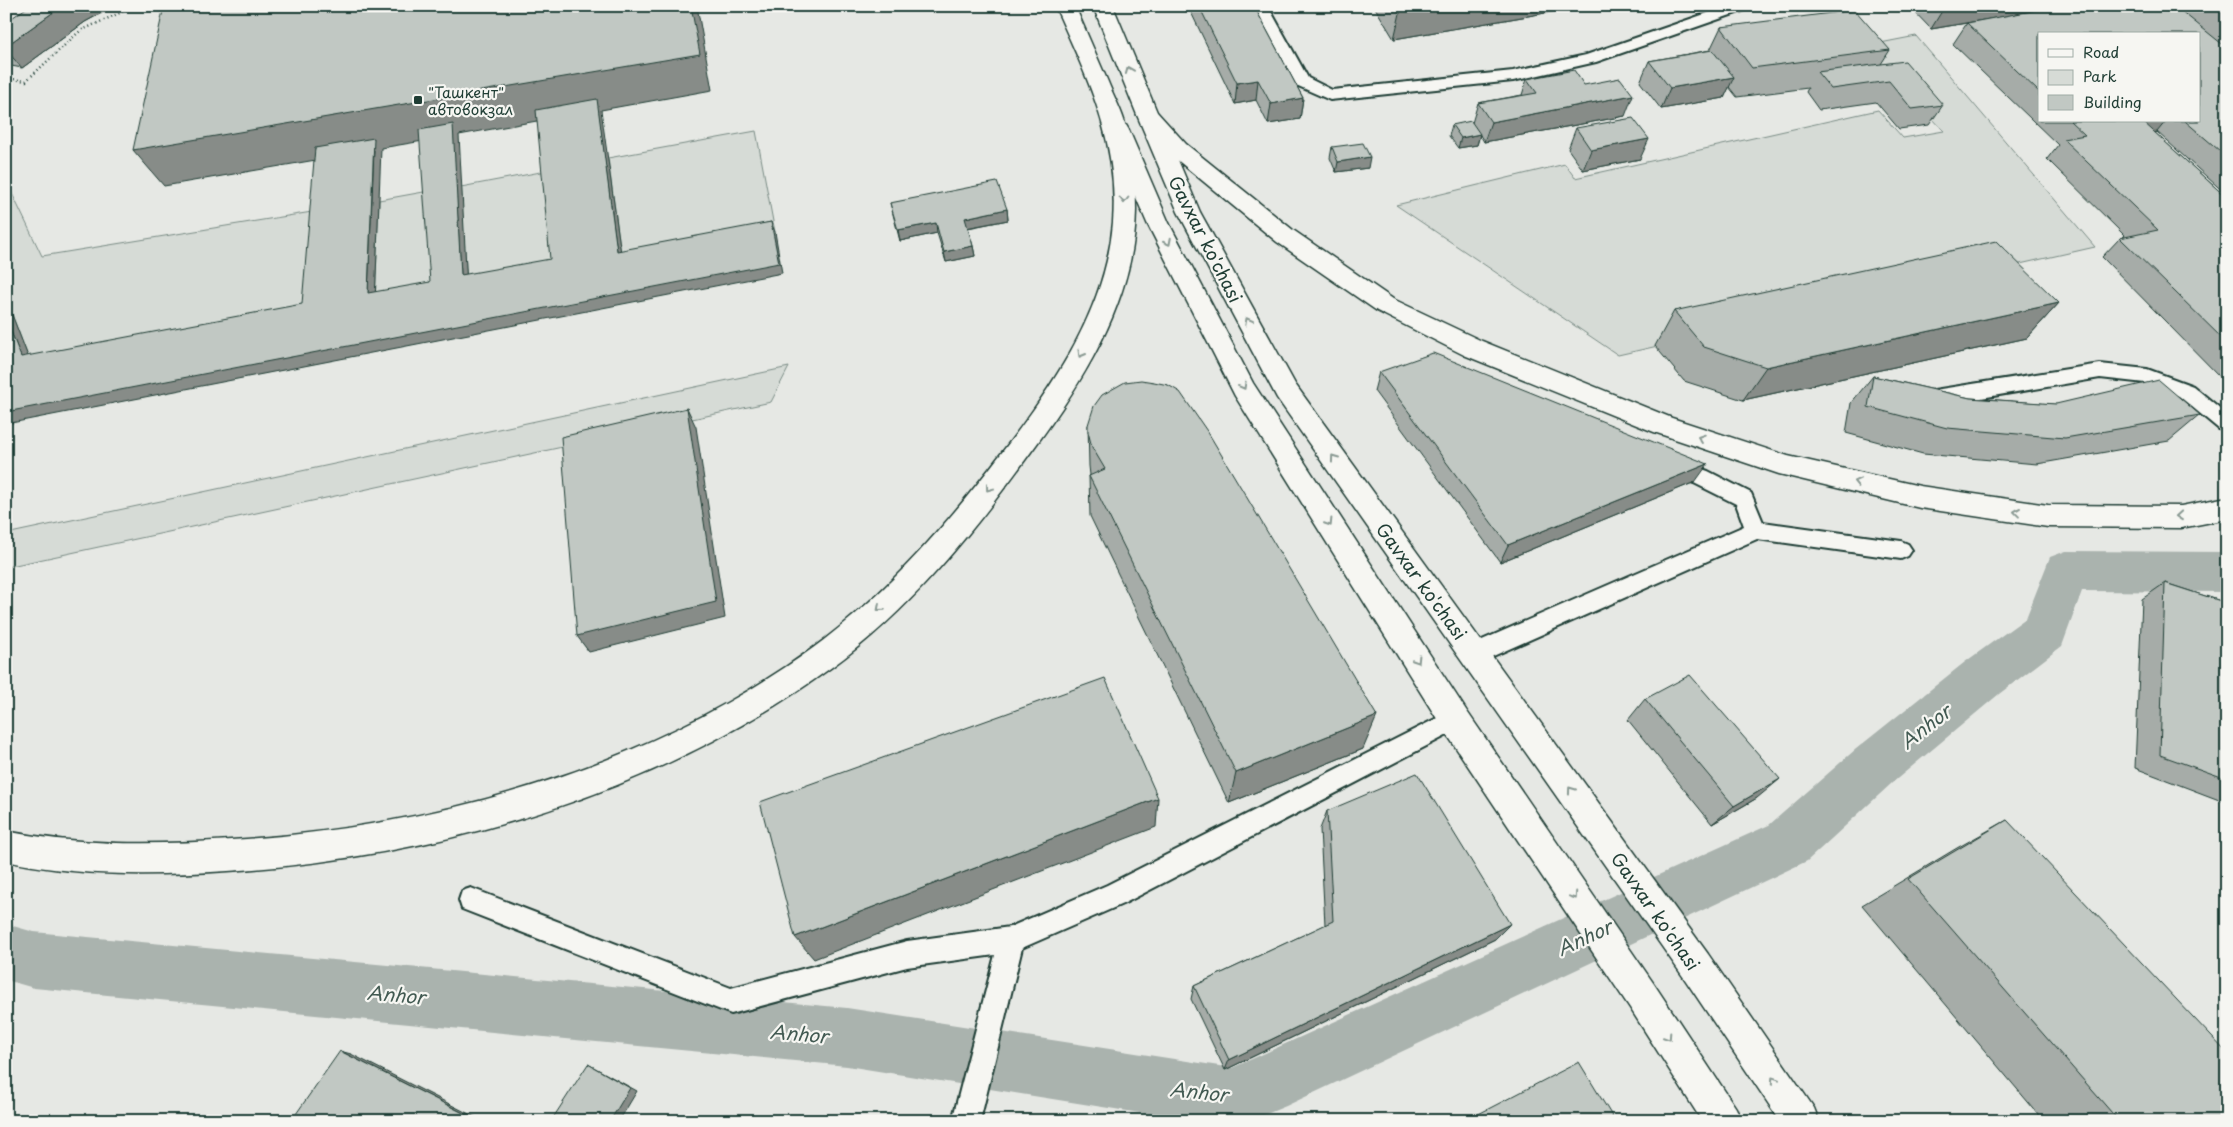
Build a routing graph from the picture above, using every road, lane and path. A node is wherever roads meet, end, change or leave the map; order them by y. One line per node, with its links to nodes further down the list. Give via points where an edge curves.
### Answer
1 (135, 6): 8 (path, via 80,31 26,81)
2 (1260, 6): 3 (lane, via 1302,81 1330,95 1468,82 1590,59)
3 (1743, 6)
4 (1105, 11): 9 (main road, Gavxar ko'chasi, one-way to 4)
5 (1069, 14): 10 (main road, Gavxar ko'chasi)
6 (14, 63): 7 (path)
7 (6, 69)
8 (6, 78)
9 (1148, 115): 14 (main road, one-way to 9, via 2181,517 2116,518 2048,516 1984,508 1788,467 1663,424 1473,348 1385,305 1285,236 1217,182 1178,149); 17 (main road, Gavxar ko'chasi, one-way to 9, via 1286,391 1189,212)
10 (1113, 117): 18 (main road, Gavxar ko'chasi, one-way to 18, via 1158,223 1244,389); 19 (main road, one-way to 19, via 1124,191 1124,225 1118,263 1090,338 1064,383 1037,425 977,504 931,558 885,604 824,656 761,700 682,742 590,780 444,825 346,846 250,856 154,859 65,857)
11 (1934, 398): 12 (lane, via 2100,371 2147,376 2186,391)
12 (2227, 425)
13 (1657, 461): 15 (lane, via 1702,477 1744,499)
14 (2227, 508)
15 (1756, 530): 16 (lane); 17 (lane)
16 (1901, 550)
17 (1474, 654): 24 (main road, Gavxar ko'chasi, one-way to 17, via 1696,966)
18 (1455, 720): 21 (lane, via 1116,894); 23 (main road, Gavxar ko'chasi, one-way to 23)
19 (6, 846)
20 (471, 900): 21 (lane, via 731,1001 907,954)
21 (1011, 940): 22 (lane)
22 (966, 1121)
23 (1723, 1121)
24 (1801, 1121)

